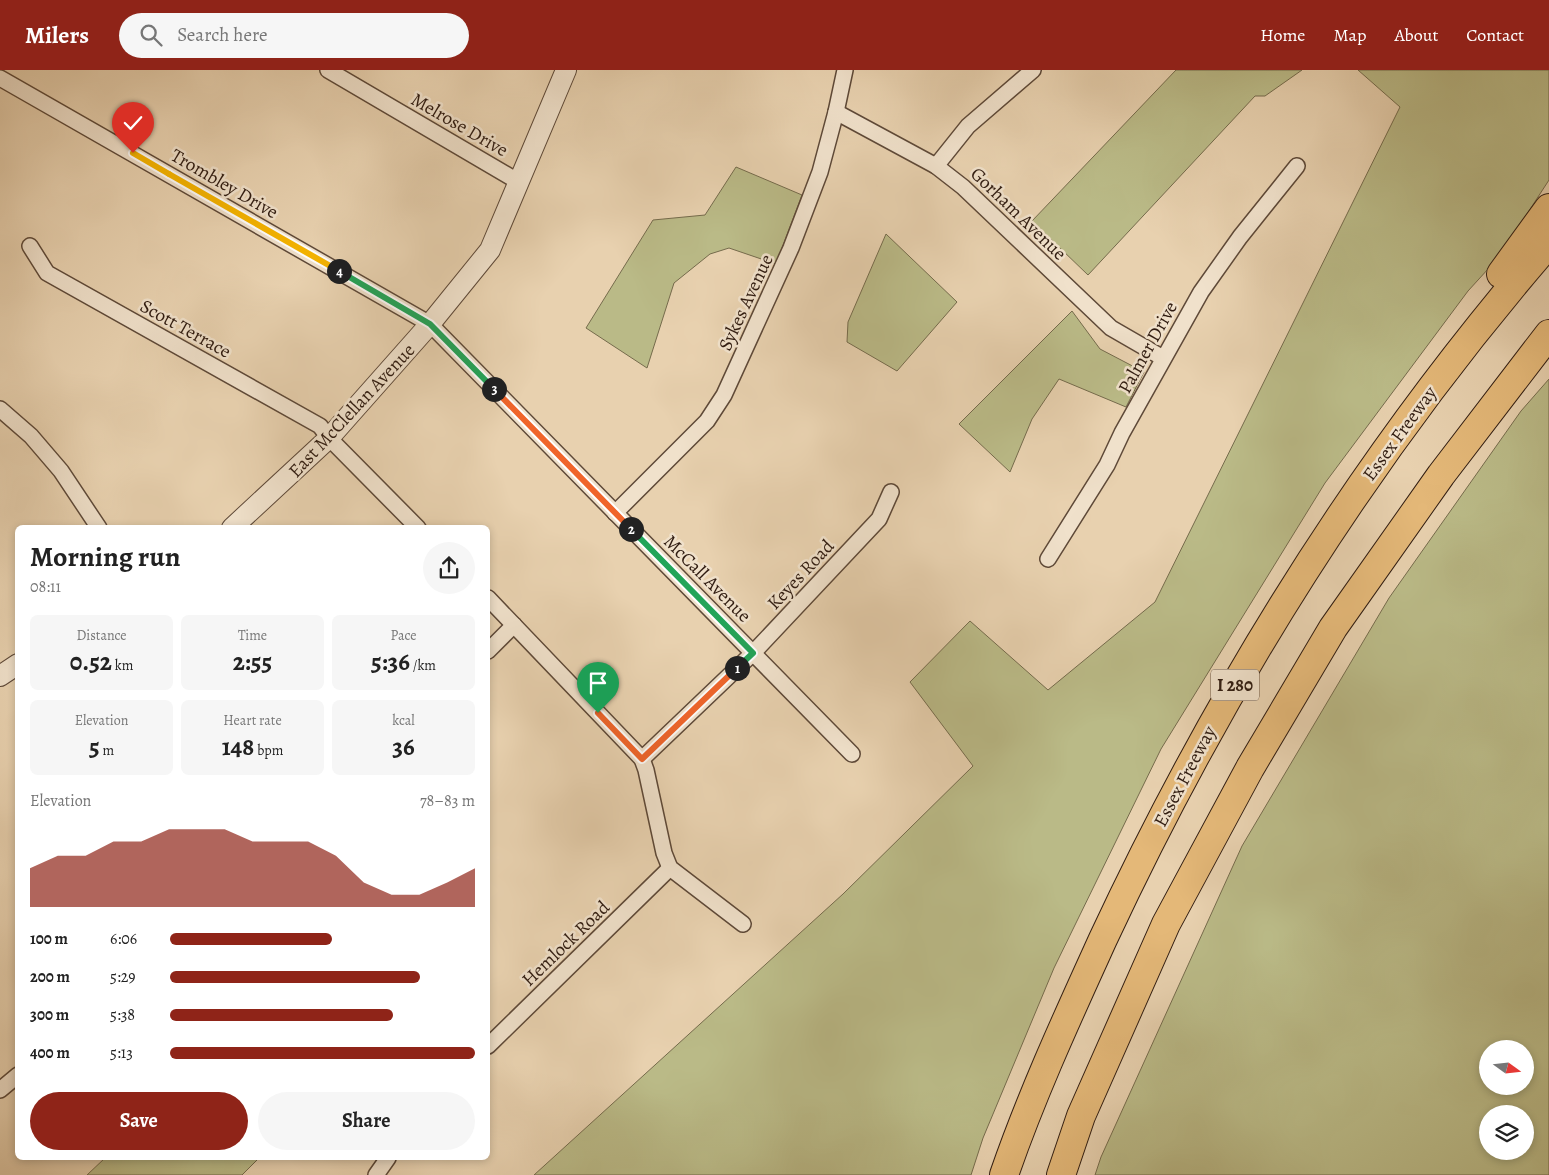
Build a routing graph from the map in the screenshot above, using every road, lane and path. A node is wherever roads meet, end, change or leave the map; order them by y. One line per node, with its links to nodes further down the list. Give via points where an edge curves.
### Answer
1 (328, 70): 9 (street, Melrose Drive)
2 (566, 70): 9 (street, East McClellan Avenue)
3 (845, 70): 6 (street, Sykes Avenue)
4 (1033, 70): 7 (street, via 968,126)
5 (0, 78): 13 (street, Trombley Drive)
6 (836, 112): 7 (street, Gorham Avenue); 22 (street, Sykes Avenue, via 820,172 791,248 724,395 707,421)
7 (936, 166): 16 (street, Gorham Avenue, via 963,187 1111,328)
8 (1297, 166): 16 (street, Palmer Drive, via 1201,292)
9 (519, 182): 13 (street, East McClellan Avenue, via 490,250)
10 (1549, 208): 20 (highway, via 1436,362)
11 (1549, 243): 20 (highway, Essex Freeway / I 280, via 1461,350)
12 (30, 246): 18 (street, Scott Terrace, via 47,273 320,426)
13 (430, 324): 18 (street, East McClellan Avenue); 22 (street, McCall Avenue)
14 (1549, 334): 19 (highway, I 280)
15 (1549, 355): 19 (highway, via 1525,376)
16 (1164, 358): 26 (street, Palmer Drive, via 1106,465)
17 (0, 409): 23 (street, via 61,471)
18 (329, 438): 24 (street, East McClellan Avenue); 25 (street, Scott Terrace)
19 (1441, 475): 43 (highway, I 280, via 1333,628 1250,768 1166,924 1081,1116)
20 (1364, 480): 42 (highway, Essex Freeway / I 280, via 1252,655 1143,853 1071,1008)
21 (891, 492): 30 (street, Keyes Road, via 879,519)
22 (615, 513): 30 (street, McCall Avenue)
23 (97, 525)
24 (235, 525)
25 (415, 525)
26 (1048, 558)
27 (490, 600): 28 (street)
28 (514, 625): 29 (street); 34 (street)
29 (490, 649)
30 (753, 653): 33 (street, McCall Avenue); 34 (street, Keyes Road)
31 (15, 665): 32 (street)
32 (0, 676)
33 (852, 754)
34 (642, 759): 35 (street)
35 (670, 868): 36 (street); 37 (street, Hemlock Road)
36 (743, 924)
37 (490, 1044)
38 (15, 1078): 39 (street)
39 (0, 1090)
40 (387, 1160): 41 (street)
41 (376, 1175)
42 (1004, 1175)
43 (1060, 1175)

